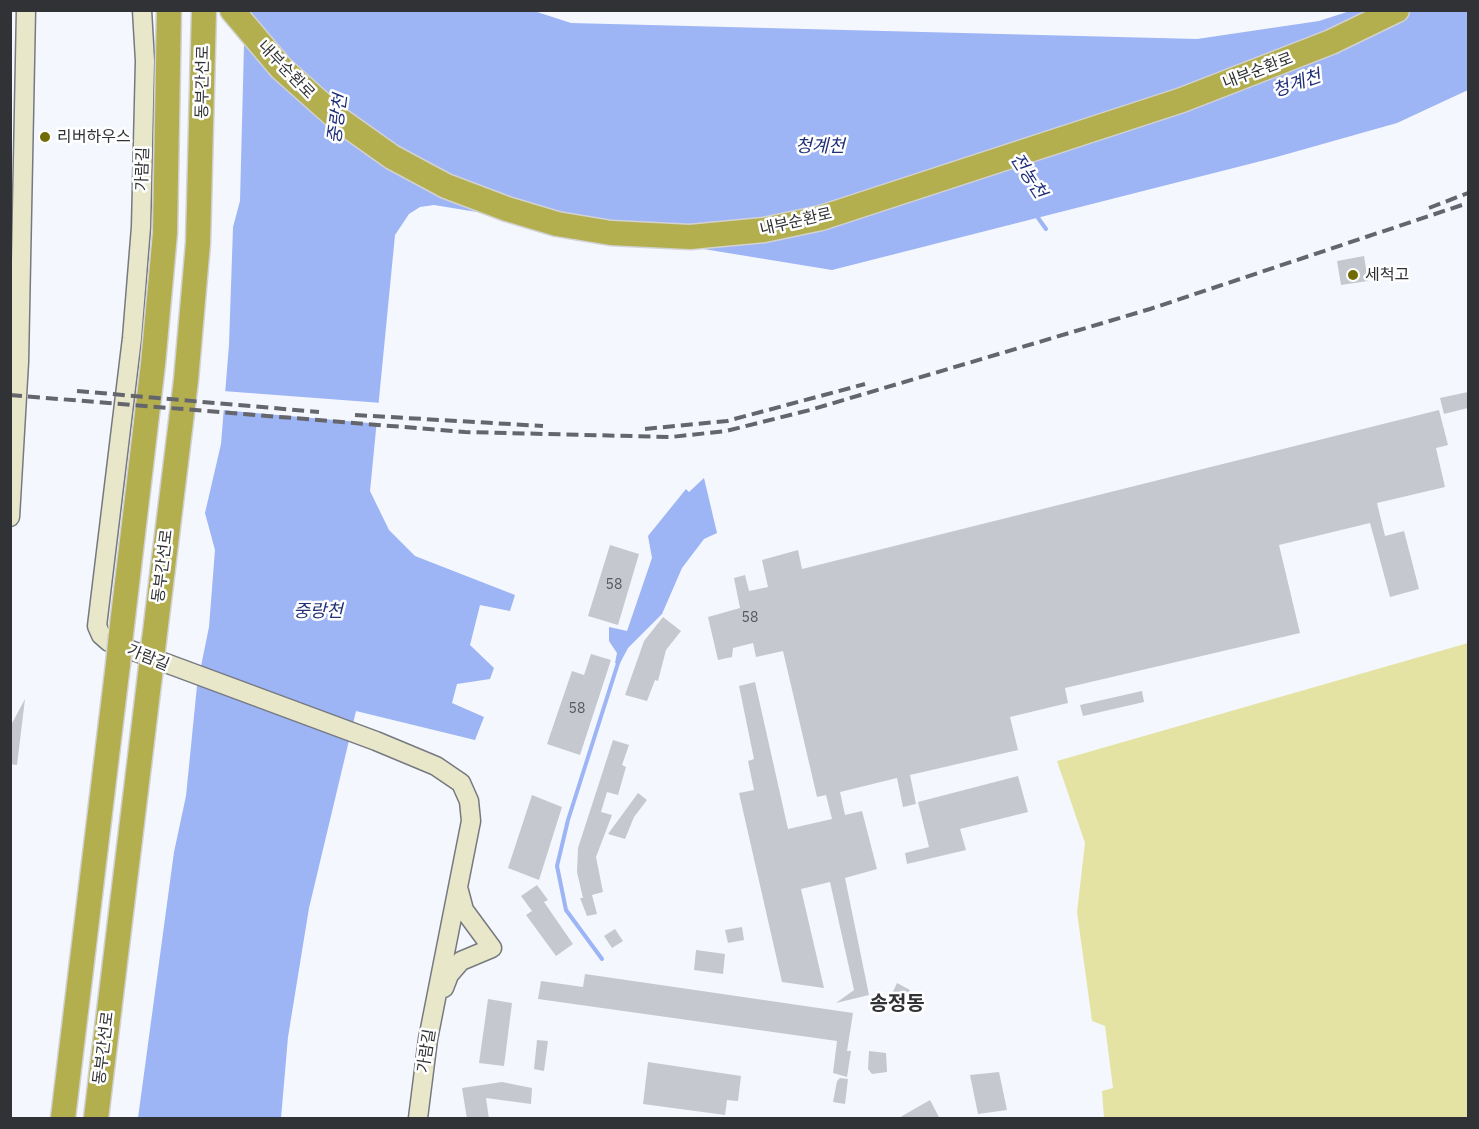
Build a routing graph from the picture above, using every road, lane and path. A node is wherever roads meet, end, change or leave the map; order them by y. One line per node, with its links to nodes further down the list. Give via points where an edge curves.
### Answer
1 (26, 10): 7 (street)
2 (142, 10): 9 (street, 가람길, via 145,61 141,227 98,626 101,635 109,642 180,670 376,741 436,766 461,783 471,812)
3 (169, 10): 11 (highway, 동부간선로, bridge, via 165,233 153,364)
4 (204, 10): 12 (highway, 동부간선로, bridge, via 198,243 184,392)
5 (232, 10): 6 (highway, 내부순환로, via 281,68 337,118 392,157 446,186 557,224 638,235 690,237 764,231 821,218 1182,100 1331,42)
6 (1398, 10)
7 (14, 388): 8 (street)
8 (10, 517)
9 (459, 884): 10 (street, 가람길); 10 (street, via 459,900 464,910 492,948 454,967)
10 (435, 999): 13 (street, 가람길)
11 (63, 1119)
12 (96, 1119)
13 (418, 1119)

